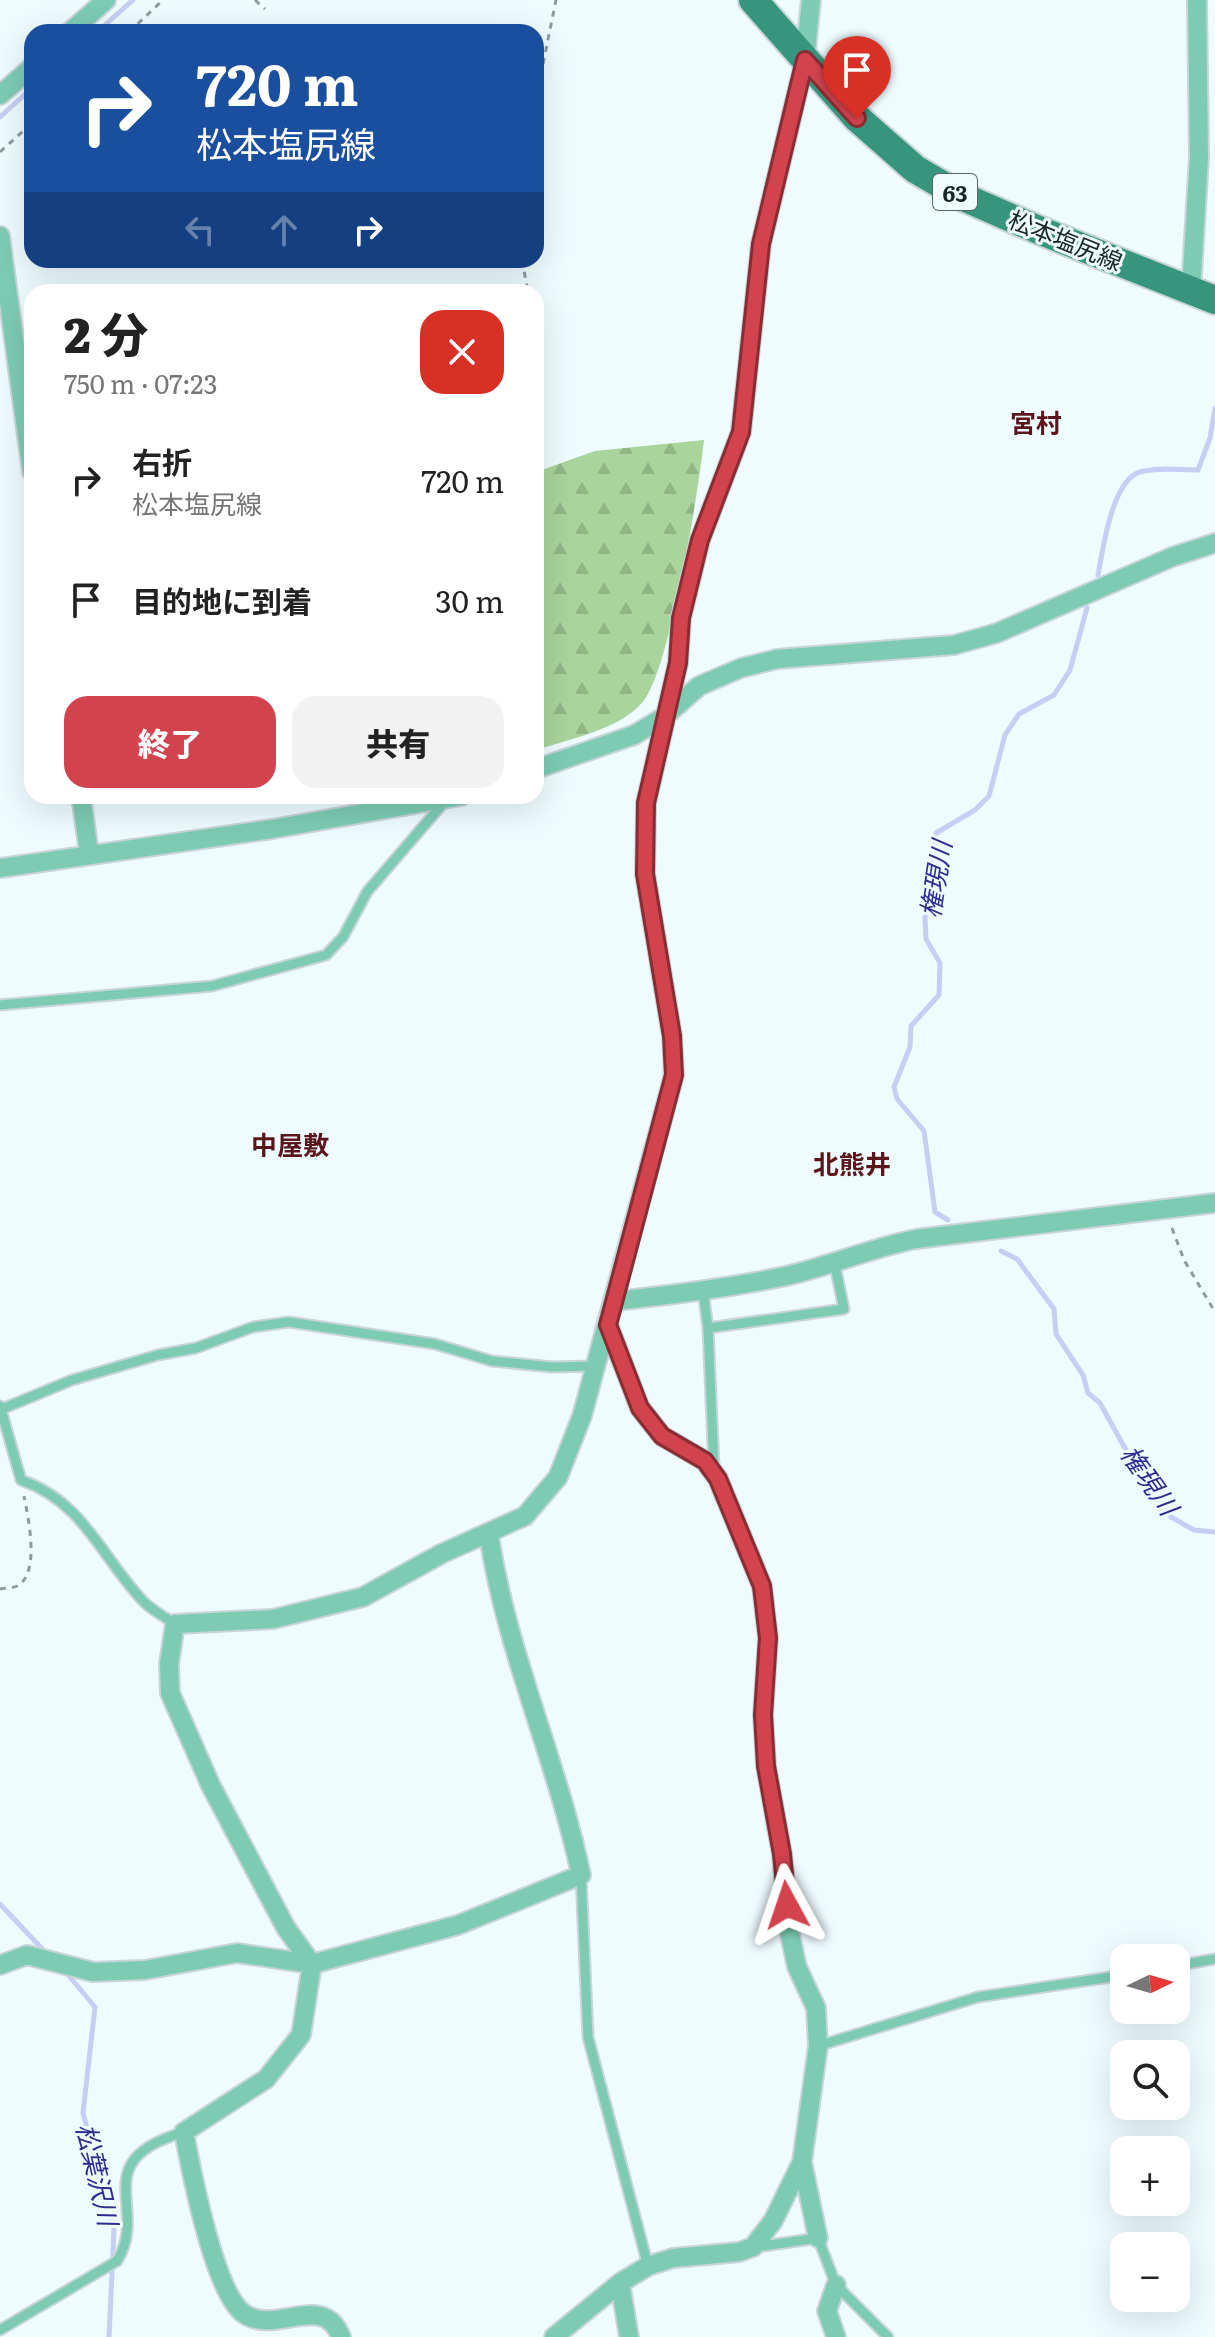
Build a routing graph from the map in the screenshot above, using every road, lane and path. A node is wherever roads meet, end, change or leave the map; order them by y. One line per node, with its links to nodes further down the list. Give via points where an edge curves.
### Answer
1 (106, 0): 9 (street)
2 (163, 0): 10 (path)
3 (255, 0): 8 (path)
4 (556, 0): 11 (path)
5 (753, 0): 12 (main road, 松本塩尻線 / 63)
6 (811, 0): 12 (street)
7 (1197, 0): 18 (street)
8 (265, 9)
9 (79, 24)
10 (138, 24)
11 (544, 59)
12 (805, 60): 18 (main road, 松本塩尻線 / 63, via 883,145 915,169 961,196); 21 (street, via 761,244 741,432 700,540)
13 (24, 74): 14 (street)
14 (0, 95)
15 (24, 130): 16 (path)
16 (0, 152)
17 (0, 236): 19 (street)
18 (1203, 295)
19 (24, 413)
20 (1215, 543): 21 (street, via 997,633 954,645 777,659 741,668 699,686)
21 (664, 717): 22 (street, via 634,735); 33 (street, via 646,803 645,874 674,1075)
22 (544, 766)
23 (82, 804): 26 (street)
24 (412, 804): 26 (street)
25 (446, 804): 28 (lane, via 367,892 343,937 326,955 212,986)
26 (89, 853): 27 (street)
27 (0, 868)
28 (0, 1005)
29 (1215, 1203): 30 (street)
30 (1165, 1209): 31 (street, via 916,1239); 34 (path, via 1184,1260)
31 (834, 1261): 32 (street); 36 (lane, via 844,1309)
32 (703, 1291): 33 (street); 36 (lane)
33 (615, 1301): 35 (street)
34 (1215, 1312)
35 (608, 1325): 37 (street); 39 (street, via 640,1408 662,1436 705,1461)
36 (708, 1328): 39 (lane)
37 (594, 1366): 38 (lane, via 492,1361 435,1344 289,1322 253,1327 196,1348 72,1380); 41 (street, via 582,1416 558,1477 525,1516)
38 (1, 1407): 40 (lane)
39 (715, 1474): 50 (street, via 762,1586 768,1638 766,1766 789,1930 797,1967 816,2008)
40 (21, 1480): 42 (path, via 31,1536 28,1573 18,1586); 43 (lane, via 48,1490 72,1510 146,1604)
41 (489, 1535): 43 (street, via 441,1554 363,1597 273,1619); 44 (street, via 496,1582 569,1819)
42 (0, 1589)
43 (175, 1624): 47 (street, via 170,1693 211,1786 286,1928)
44 (581, 1875): 47 (street, via 458,1925); 55 (lane, via 588,2037)
45 (1215, 1959): 46 (lane)
46 (1190, 1963)
47 (312, 1964): 48 (street, via 237,1953 145,1970 93,1972 27,1955); 51 (street, via 301,2035 266,2079)
48 (0, 1965)
49 (1110, 1977): 50 (lane, via 978,1997)
50 (818, 2046): 52 (street)
51 (184, 2132): 58 (lane, via 158,2140 129,2169 124,2182 126,2247 117,2261); 59 (street, via 196,2197 226,2288 241,2312 257,2321 323,2315 336,2322)
52 (802, 2162): 53 (street); 54 (street, via 773,2221)
53 (818, 2238): 54 (lane); 57 (lane)
54 (753, 2247): 55 (street)
55 (648, 2266): 56 (street)
56 (620, 2283): 60 (street); 61 (street)
57 (836, 2285): 62 (street, via 827,2311); 63 (lane)
58 (0, 2330)
59 (341, 2337)
60 (554, 2337)
61 (629, 2337)
62 (836, 2337)
63 (888, 2337)

